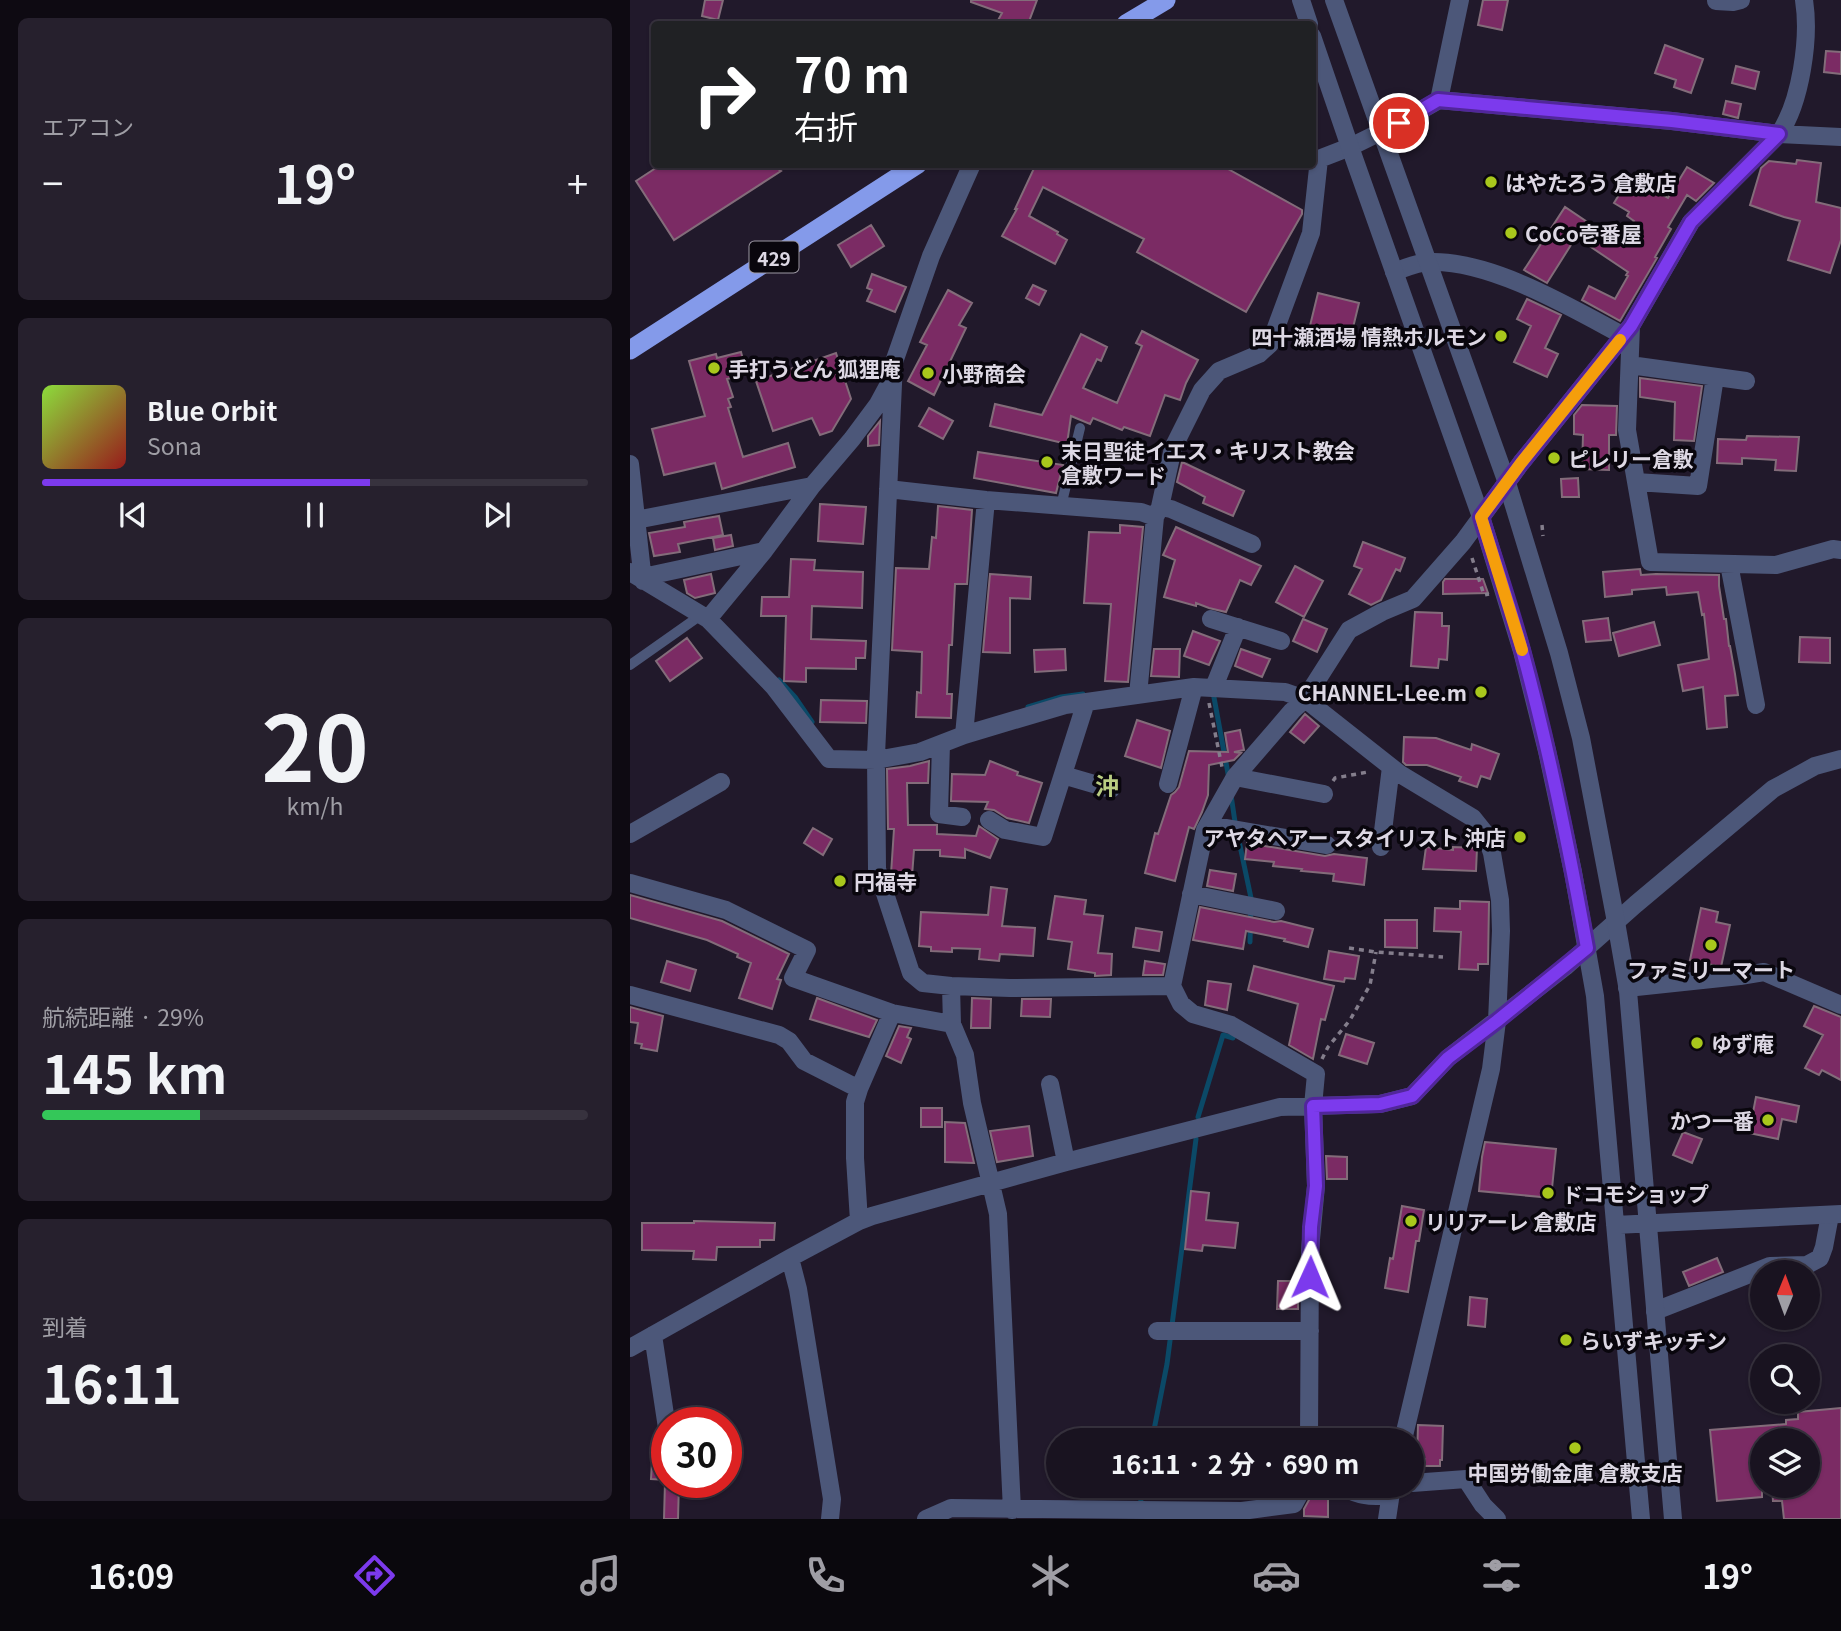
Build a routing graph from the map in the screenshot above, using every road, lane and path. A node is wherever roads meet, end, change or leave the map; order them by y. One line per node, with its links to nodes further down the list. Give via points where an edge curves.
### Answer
1 (1166, 0): 8 (highway)
2 (1301, 0): 9 (street)
3 (1334, 0): 12 (street)
4 (1460, 0): 11 (street)
5 (1741, 0): 7 (street)
6 (1804, 0): 13 (street, via 1806,36 1799,84)
7 (1716, 1)
8 (1131, 21)
9 (1308, 21)
10 (1316, 48): 15 (street)
11 (1438, 100): 12 (street); 13 (street)
12 (1381, 132): 15 (street); 20 (street)
13 (1779, 134): 14 (street); 22 (street, via 1691,222)
14 (1841, 137)
15 (1350, 147): 16 (street); 21 (street)
16 (1316, 157)
17 (912, 168): 23 (highway, 429)
18 (970, 168): 25 (street, via 931,257 894,362)
19 (1315, 168): 36 (street, via 1311,233 1270,344 1259,354 1219,370 1202,390 1173,448)
20 (1427, 262): 21 (street); 22 (street, via 1458,263 1521,283); 31 (street)
21 (1394, 272): 37 (street)
22 (1627, 331): 24 (street); 31 (street)
23 (630, 350)
24 (1630, 365): 26 (street); 30 (street, via 1627,429)
25 (893, 377): 32 (street, via 852,439); 33 (street)
26 (1715, 377): 27 (street); 30 (street, via 1698,486)
27 (1746, 381)
28 (1080, 429): 35 (lane)
29 (630, 464): 38 (street)
30 (1636, 482): 45 (street, via 1650,562)
31 (1507, 483): 37 (street); 78 (street, via 1578,726)
32 (812, 486): 38 (street); 43 (street)
33 (888, 489): 34 (street); 60 (street)
34 (986, 499): 35 (street); 58 (street)
35 (1061, 506): 36 (street)
36 (1158, 512): 41 (street, via 1171,509); 54 (street)
37 (1481, 517): 55 (street, via 1413,599 1349,630); 80 (street, via 1541,726)
38 (636, 520): 46 (street)
39 (1542, 525): 40 (path)
40 (1543, 536)
41 (1252, 544)
42 (1841, 550): 45 (street, via 1776,565)
43 (764, 551): 46 (street); 48 (street)
44 (1472, 557): 47 (path)
45 (1729, 564): 57 (street)
46 (639, 577): 48 (street)
47 (1483, 595)
48 (704, 617): 52 (lane); 60 (street, via 774,687 829,759)
49 (1211, 619): 50 (street)
50 (1238, 627): 51 (street); 53 (street)
51 (1281, 641)
52 (630, 665)
53 (1205, 687): 54 (street); 55 (street, via 1285,692); 65 (street); 66 (path)
54 (1139, 688): 56 (street)
55 (1305, 699): 62 (street); 66 (street)
56 (1086, 702): 58 (street); 63 (street)
57 (1756, 705)
58 (964, 729): 59 (street)
59 (941, 744): 60 (street, via 920,752); 69 (street, via 939,814)
60 (876, 755): 83 (street, via 877,869 911,973 923,983)
61 (1841, 760): 78 (street, via 1815,766 1773,789)
62 (1391, 768): 68 (path, via 1335,778); 74 (street); 89 (street, via 1473,818 1485,833 1500,900)
63 (1063, 775): 67 (street); 70 (street, via 1043,837 1006,830)
64 (721, 782): 72 (street)
65 (1168, 784)
66 (1231, 785): 68 (street); 71 (street)
67 (1111, 789)
68 (1324, 794)
69 (962, 817)
70 (989, 820)
71 (1208, 825): 73 (street); 76 (street)
72 (630, 834)
73 (1327, 845)
74 (1381, 847)
75 (630, 883): 88 (street, via 726,910 807,950 793,978)
76 (1191, 894): 77 (street); 84 (street)
77 (1276, 911)
78 (1616, 922): 80 (street); 85 (street)
79 (1349, 948): 81 (path)
80 (1587, 948): 89 (street); 100 (street)
81 (1376, 952): 82 (path); 91 (path, via 1370,985 1328,1047)
82 (1443, 957)
83 (951, 986): 84 (street); 90 (street)
84 (1172, 986): 91 (street, via 1181,1004 1193,1014 1231,1025)
85 (1627, 988): 87 (street, via 1765,972); 99 (street)
86 (630, 995): 93 (street, via 779,1035 804,1061)
87 (1841, 1005)
88 (892, 1013): 90 (street); 93 (street)
89 (1497, 1021): 94 (street, via 1448,1058 1412,1096 1380,1104); 109 (street, via 1491,1069)
90 (952, 1024): 96 (street, via 965,1055)
91 (1316, 1074): 94 (street)
92 (1050, 1084): 95 (street)
93 (859, 1088): 98 (street, via 855,1102)
94 (1313, 1106): 95 (street, via 1280,1107); 104 (street, via 1316,1186)
95 (1066, 1162): 96 (street)
96 (991, 1183): 98 (street); 113 (street, via 998,1214)
97 (1835, 1214): 99 (street); 102 (street, via 1820,1258 1807,1265 1770,1266)
98 (859, 1221): 101 (street)
99 (1648, 1223): 100 (street); 102 (street)
100 (1615, 1225): 119 (street)
101 (790, 1258): 105 (street); 115 (street, via 832,1499)
102 (1655, 1311): 120 (street)
103 (1167, 1331): 104 (street)
104 (1310, 1331): 108 (street)
105 (653, 1335): 106 (street); 107 (street)
106 (630, 1348)
107 (664, 1407)
108 (1309, 1428)
109 (1406, 1428)
110 (1424, 1482): 118 (street, via 1466,1479)
111 (1297, 1498): 114 (street, via 1294,1504 1242,1511)
112 (1390, 1498): 117 (street)
113 (1000, 1513): 114 (street); 116 (street, via 951,1508)
114 (1117, 1514)
115 (830, 1519)
116 (926, 1519)
117 (1387, 1519)
118 (1497, 1519)
119 (1641, 1519)
120 (1672, 1519)

